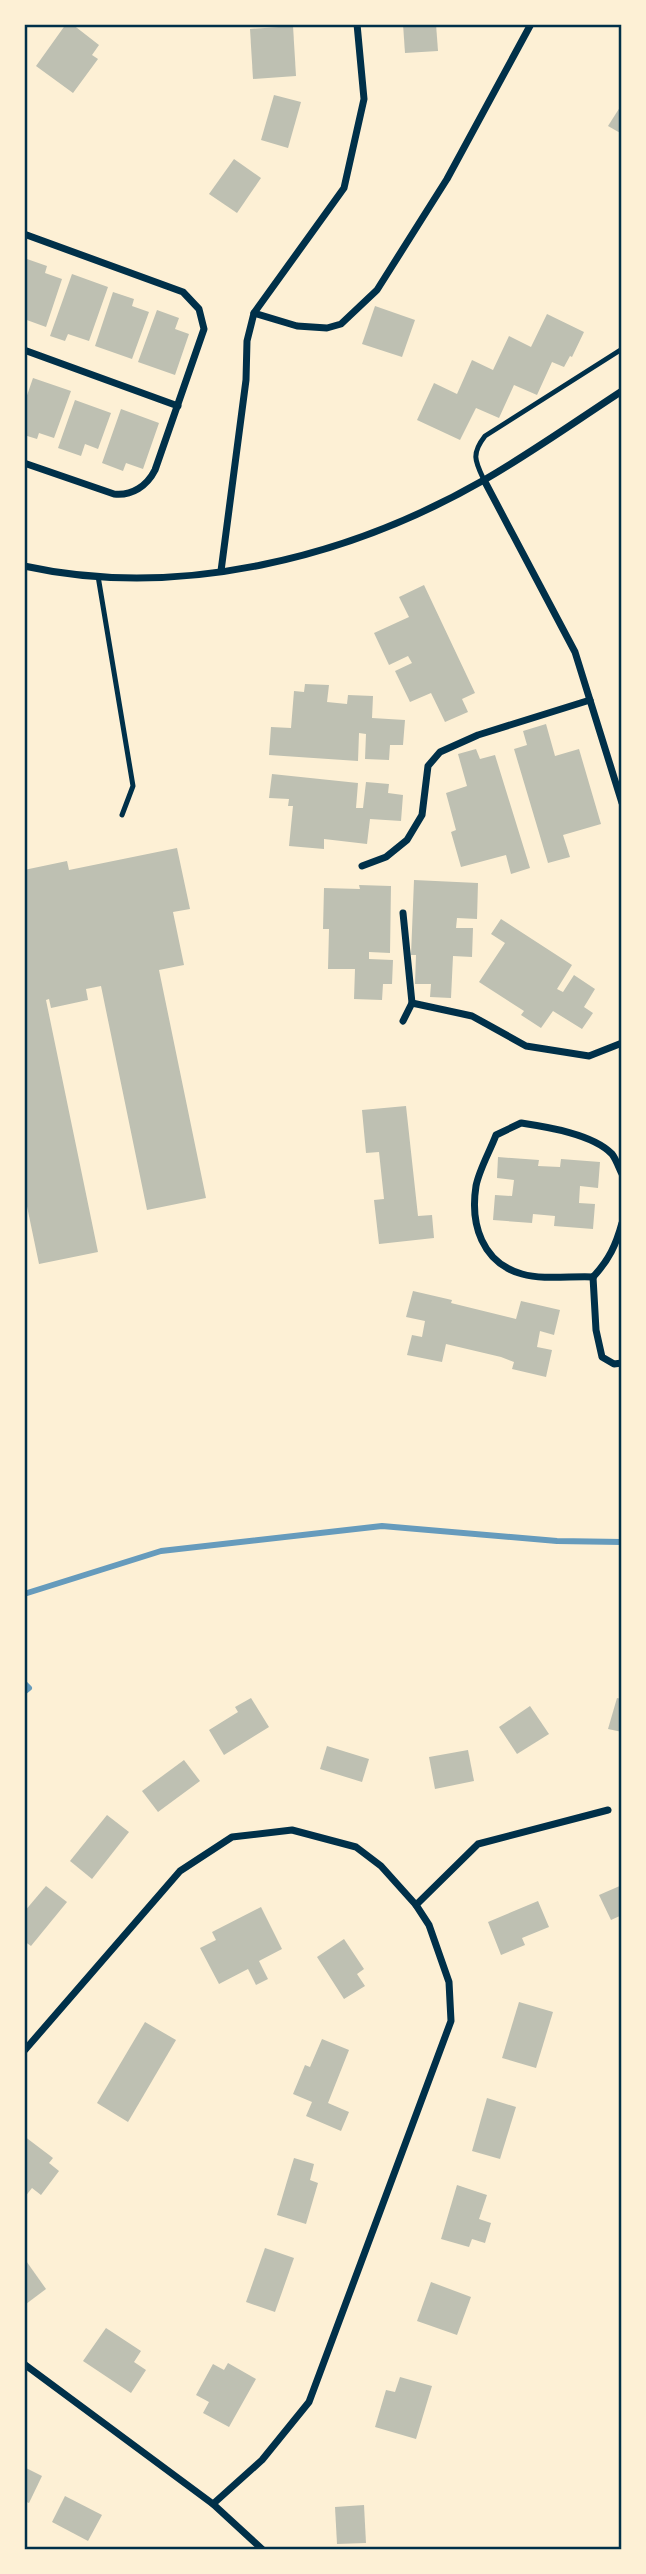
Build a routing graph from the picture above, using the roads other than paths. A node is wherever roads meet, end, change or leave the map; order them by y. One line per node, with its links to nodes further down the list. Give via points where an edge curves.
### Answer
1 (357, 24): 4 (street, via 364,99 344,188)
2 (531, 24): 4 (street, via 447,179 377,290 341,324 327,328 297,326)
3 (24, 234): 8 (street, via 188,296 199,309 204,329)
4 (254, 313): 12 (street)
5 (621, 349): 10 (lane, via 485,436 475,456)
6 (24, 350): 8 (street)
7 (621, 391): 10 (street)
8 (178, 405): 9 (street, via 152,476 131,492 107,493)
9 (24, 463)
10 (484, 480): 12 (street, via 361,537 274,562); 14 (street, via 575,652)
11 (24, 566): 13 (street)
12 (221, 571): 13 (street, via 156,578)
13 (98, 576): 16 (lane, via 134,786)
14 (590, 700): 15 (street); 17 (street, via 478,735 440,752 428,766 422,815 407,840 386,857)
15 (621, 803)
16 (122, 815)
17 (362, 866)
18 (403, 913): 19 (street)
19 (412, 1003): 20 (street); 21 (street, via 472,1016 526,1046 589,1056)
20 (403, 1021)
21 (621, 1043)
22 (621, 1174): 24 (street, via 614,1155 603,1146 521,1123 496,1135 476,1185 479,1240 508,1269 525,1275)
23 (621, 1223): 24 (street, via 615,1247)
24 (593, 1277): 25 (street, via 602,1357)
25 (621, 1363)
26 (608, 1810): 27 (street, via 478,1844)
27 (415, 1905): 28 (street, via 381,1866 356,1847 292,1830 232,1837 180,1871); 30 (street, via 429,1925 449,1982 451,2021 309,2402 262,2460)
28 (24, 2051)
29 (24, 2364): 30 (street)
30 (213, 2504): 31 (street)
31 (263, 2550)

